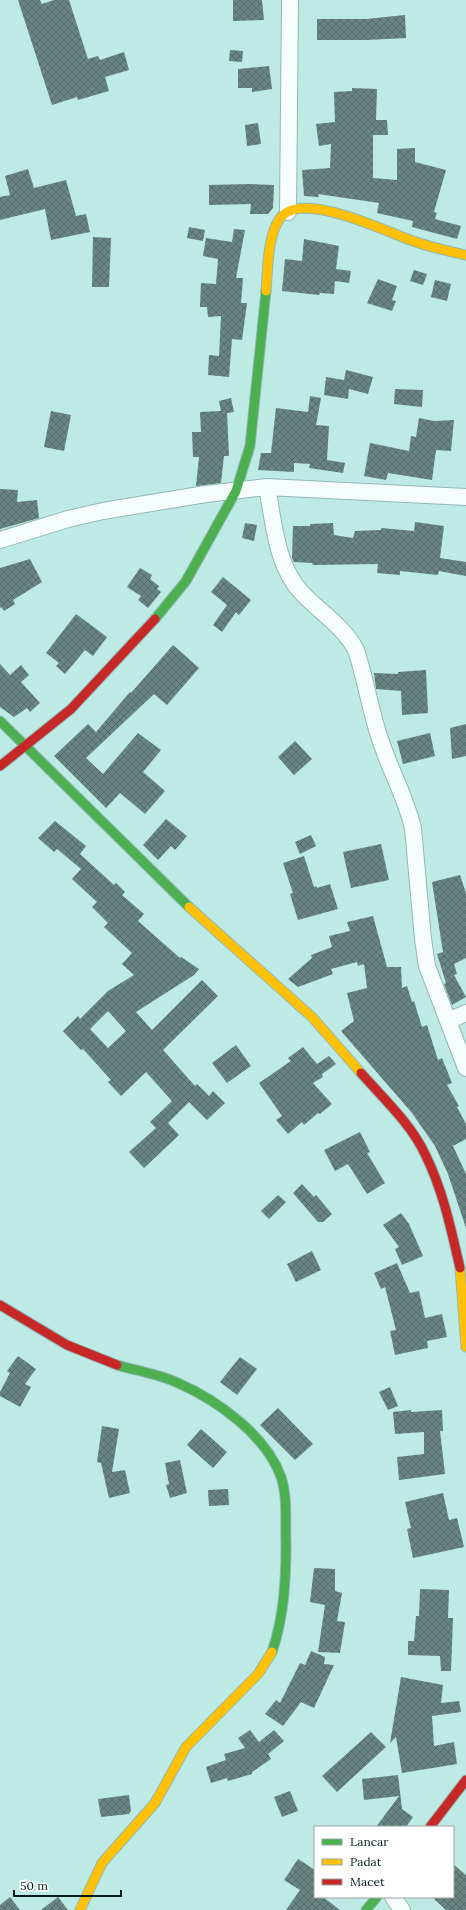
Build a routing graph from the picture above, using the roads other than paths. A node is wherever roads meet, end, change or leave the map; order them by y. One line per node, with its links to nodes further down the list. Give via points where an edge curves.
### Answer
1 (290, 0): 2 (street)
2 (288, 212): 3 (street, via 302,209 319,210 352,217 415,242); 5 (street, via 273,232 250,446)
3 (466, 255)
4 (267, 488): 5 (street); 6 (street); 12 (street, via 278,546 286,571 302,593 349,638 356,650 379,738 410,815 427,966)
5 (236, 490): 7 (street, via 103,511); 9 (street, via 186,581 160,614 116,664 71,709)
6 (466, 497)
7 (0, 540)
8 (0, 721): 9 (street)
9 (25, 746): 10 (street); 15 (street, via 211,928 312,1017 365,1075 413,1135 425,1153 436,1178 455,1243 464,1304)
10 (0, 766)
11 (466, 1013): 12 (street)
12 (448, 1022): 13 (street)
13 (466, 1068)
14 (0, 1305): 20 (street, via 67,1345 114,1364 177,1382 213,1400 259,1441 273,1458 281,1478 285,1501 286,1562 283,1604 278,1635 271,1656 258,1674 186,1746 155,1803 102,1863)
15 (466, 1347)
16 (466, 1780): 17 (street)
17 (431, 1826)
18 (376, 1898): 21 (street)
19 (394, 1898): 22 (street)
20 (80, 1910)
21 (366, 1910)
22 (402, 1910)

